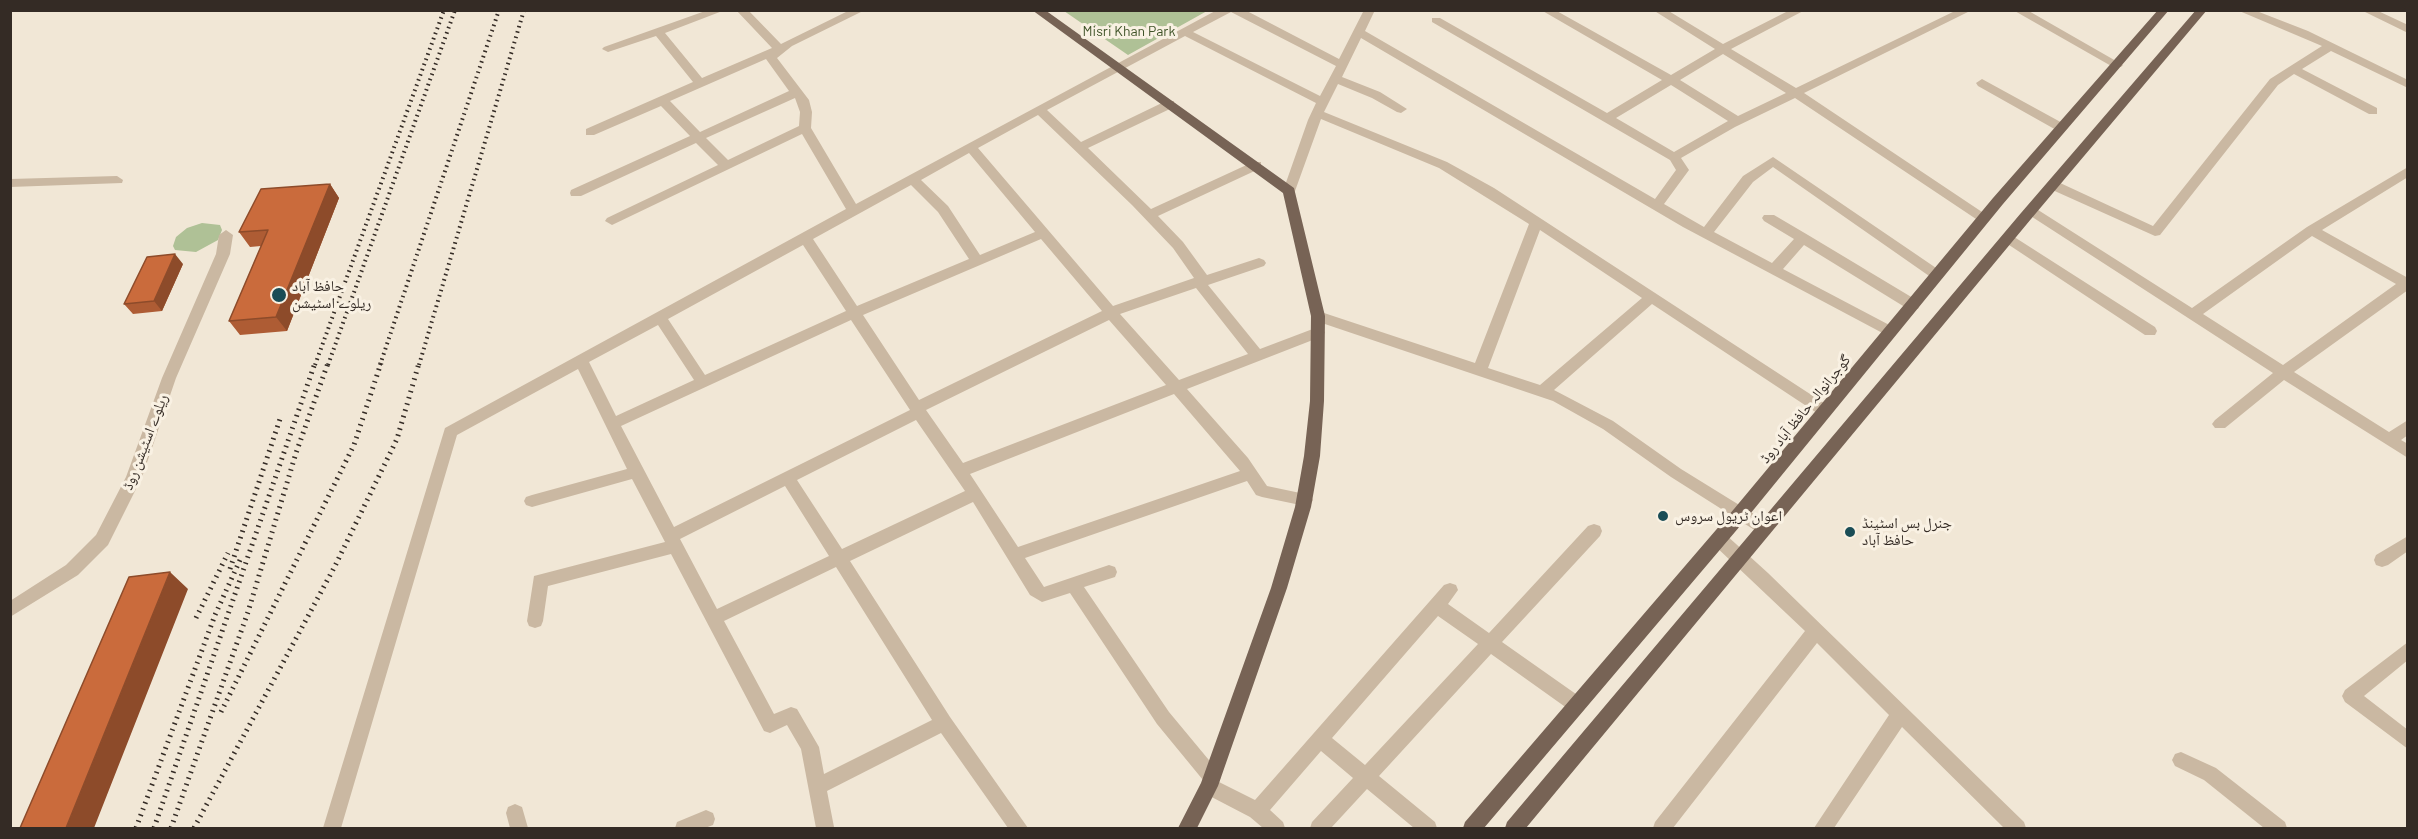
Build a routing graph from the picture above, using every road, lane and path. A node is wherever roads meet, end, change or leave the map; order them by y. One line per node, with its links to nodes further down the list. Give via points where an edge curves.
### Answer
1 (720, 10): 20 (street)
2 (741, 10): 24 (street)
3 (860, 10): 24 (street)
4 (1037, 10): 29 (main road)
5 (1227, 10): 21 (street)
6 (1235, 10): 27 (street)
7 (1370, 10): 22 (street)
8 (1546, 10): 32 (street)
9 (1658, 10): 25 (street)
10 (1800, 10): 25 (street)
11 (1967, 10): 37 (street)
12 (2018, 10): 28 (street)
13 (2164, 10): 28 (main road, گوجرانوالہ حافظ آباد روڈ)
14 (2202, 10): 59 (main road)
15 (2242, 10): 17 (street)
16 (2366, 10): 19 (street)
17 (2271, 15): 23 (street)
18 (1436, 20): 44 (street)
19 (2408, 30)
20 (658, 31): 26 (street); 33 (street)
21 (1185, 32): 29 (street); 40 (street)
22 (1359, 32): 27 (street); 62 (street)
23 (2330, 46): 30 (street); 35 (street)
24 (778, 49): 33 (street); 36 (street, via 771,57 772,62)
25 (1724, 49): 32 (street); 37 (street)
26 (608, 50)
27 (1342, 65): 31 (street)
28 (2117, 65): 47 (main road, گوجرانوالہ حافظ آباد روڈ)
29 (1115, 68): 39 (main road); 42 (street)
30 (2293, 69): 43 (street); 59 (street, via 2274,82 2155,232)
31 (1335, 79): 40 (street); 41 (street)
32 (1672, 81): 44 (street); 45 (street)
33 (700, 83): 38 (street)
34 (1982, 83): 47 (street)
35 (2408, 85)
36 (797, 92): 46 (street, via 807,112); 49 (street)
37 (1794, 92): 45 (street); 67 (street)
38 (662, 100): 48 (street); 49 (street)
39 (1170, 104): 51 (street); 53 (main road)
40 (1320, 108): 60 (street); 69 (street, via 1443,165)
41 (1401, 109)
42 (1040, 110): 50 (street); 51 (street)
43 (2373, 111)
44 (1608, 118): 52 (street)
45 (1737, 121): 52 (street)
46 (805, 128): 54 (street); 63 (street)
47 (2062, 128): 67 (main road, گوجرانوالہ حافظ آباد روڈ)
48 (590, 132)
49 (698, 137): 54 (street); 61 (street)
50 (970, 147): 56 (street); 71 (street)
51 (1080, 147): 65 (street)
52 (1674, 157): 62 (street, via 1683,170)
53 (1257, 165): 60 (main road); 65 (street)
54 (728, 167): 68 (street)
55 (2408, 171): 70 (street)
56 (912, 179): 63 (street); 77 (street, via 943,209)
57 (117, 180): 58 (street)
58 (10, 183)
59 (2053, 185): 64 (main road)
60 (1289, 191): 89 (main road)
61 (576, 193)
62 (1656, 206): 72 (street)
63 (854, 211): 74 (street)
64 (2031, 211): 76 (main road); 87 (street)
65 (1150, 215): 81 (street, via 1178,245)
66 (1769, 218): 75 (street)
67 (1984, 218): 80 (main road, گوجرانوالہ حافظ آباد روڈ)
68 (612, 222)
69 (1536, 223): 83 (street); 94 (street)
70 (2312, 230): 82 (street); 87 (street)
71 (1044, 233): 77 (street); 86 (street)
72 (1707, 234): 79 (street); 80 (street, via 1748,179 1773,161)
73 (226, 235): 127 (street, ریلوے اسٹیشن روڈ, via 223,254 169,378 134,477 102,540 72,570)
74 (805, 238): 85 (street); 88 (street)
75 (1803, 238): 79 (street); 84 (street)
76 (2008, 238): 90 (street); 114 (main road)
77 (977, 261): 85 (street)
78 (1259, 263): 81 (street)
79 (1774, 270): 91 (street)
80 (1937, 275): 84 (main road, گوجرانوالہ حافظ آباد روڈ)
81 (1201, 281): 86 (street); 92 (street)
82 (2407, 284): 95 (street)
83 (1650, 298): 98 (street); 100 (street)
84 (1913, 305): 91 (main road, گوجرانوالہ حافظ آباد روڈ)
85 (854, 313): 96 (street); 99 (street)
86 (1111, 313): 97 (street); 99 (street)
87 (2192, 315): 95 (street)
88 (660, 317): 93 (street); 96 (street)
89 (1318, 324): 92 (street); 94 (street); 111 (main road, via 1317,401)
90 (2150, 331)
91 (1890, 332): 100 (main road, گوجرانوالہ حافظ آباد روڈ)
92 (1257, 355): 97 (street)
93 (581, 360): 101 (street); 145 (street, via 450,432)
94 (1479, 371): 98 (street)
95 (2282, 373): 102 (street); 104 (street)
96 (703, 383): 101 (street)
97 (1177, 387): 106 (street); 108 (street, via 1243,462)
98 (1542, 392): 113 (street, via 1608,425)
99 (917, 410): 106 (street); 109 (street)
100 (1825, 411): 113 (main road, گوجرانوالہ حافظ آباد روڈ)
101 (612, 424): 107 (street)
102 (2220, 424)
103 (2408, 426): 104 (street)
104 (2390, 440): 105 (street)
105 (2408, 452)
106 (960, 471): 110 (street)
107 (637, 472): 112 (street); 117 (street)
108 (1249, 474): 111 (street, via 1262,491); 119 (street)
109 (788, 478): 117 (street); 121 (street)
110 (976, 493): 119 (street); 121 (street)
111 (1305, 500): 140 (main road, via 1279,588)
112 (532, 501)
113 (1740, 514): 114 (street); 116 (main road, گوجرانوالہ حافظ آباد روڈ)
114 (1764, 529): 120 (main road)
115 (1594, 531): 131 (street)
116 (1719, 538): 120 (street); 133 (main road, گوجرانوالہ حافظ آباد روڈ)
117 (673, 541): 128 (street); 129 (street, via 540,581)
118 (2408, 542): 122 (street)
119 (1014, 555): 124 (street, via 1042,595)
120 (1741, 557): 130 (street); 153 (main road)
121 (839, 558): 128 (street); 135 (street)
122 (2382, 560)
123 (1109, 572): 124 (street)
124 (1073, 584): 140 (street)
125 (1450, 590): 126 (street)
126 (1437, 605): 131 (street); 136 (street)
127 (10, 610)
128 (714, 618): 141 (street, via 770,725 791,714 810,747)
129 (535, 621)
130 (1815, 632): 134 (street); 154 (street)
131 (1491, 642): 133 (street); 139 (street)
132 (2408, 649): 137 (street, via 2351,696)
133 (1577, 705): 152 (main road, گوجرانوالہ حافظ آباد روڈ)
134 (1900, 714): 155 (street); 156 (street)
135 (944, 723): 141 (street); 147 (street)
136 (1320, 739): 139 (street); 142 (street)
137 (2408, 741)
138 (2181, 760): 157 (street, via 2210,774)
139 (1367, 778): 150 (street); 151 (street)
140 (1210, 782): 142 (street); 148 (main road)
141 (817, 787): 144 (street)
142 (1257, 811): 149 (street)
143 (706, 819): 146 (street)
144 (825, 827)
145 (332, 828)
146 (684, 828)
147 (1019, 828)
148 (1187, 828)
149 (1276, 828)
150 (1319, 828)
151 (1428, 828)
152 (1472, 828)
153 (1514, 828)
154 (1662, 828)
155 (1823, 828)
156 (2017, 828)
157 (2278, 828)

